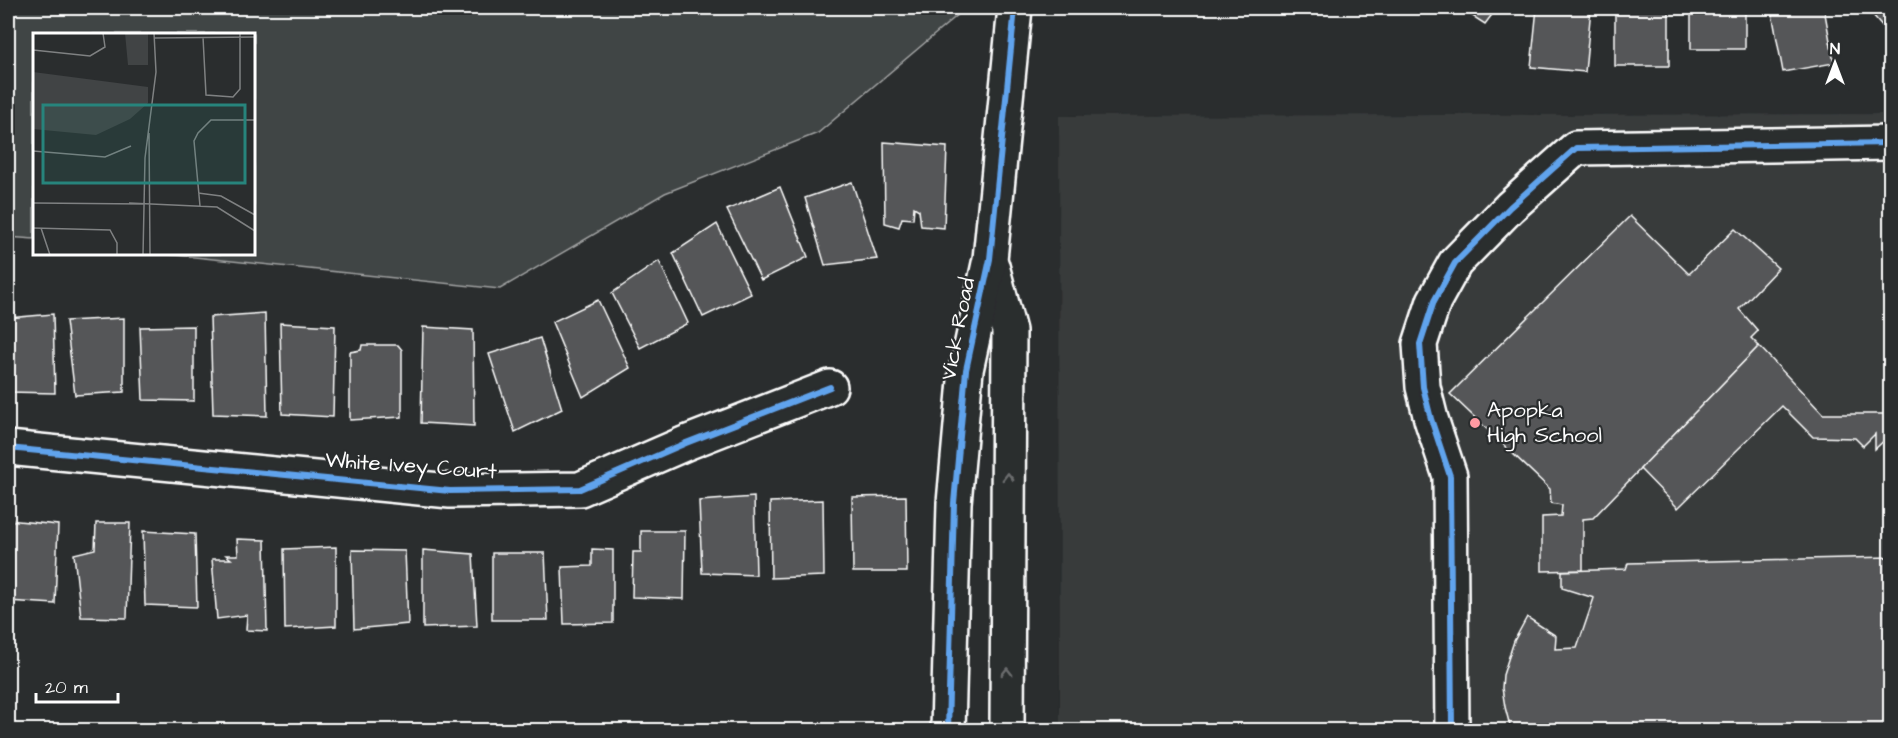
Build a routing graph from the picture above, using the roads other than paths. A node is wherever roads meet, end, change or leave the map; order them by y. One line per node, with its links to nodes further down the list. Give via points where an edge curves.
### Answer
1 (1015, 8): 3 (street, Vick Road)
2 (1890, 143): 8 (street, via 1576,148 1455,263 1434,301 1420,344 1426,398 1450,476)
3 (990, 259): 6 (street, Vick Road, via 966,370 955,492); 7 (street, Vick Road, one-way to 3, via 1009,331)
4 (830, 387): 5 (street, White Ivey Court, via 580,489 450,491)
5 (8, 447)
6 (948, 730)
7 (1007, 730)
8 (1452, 730)

